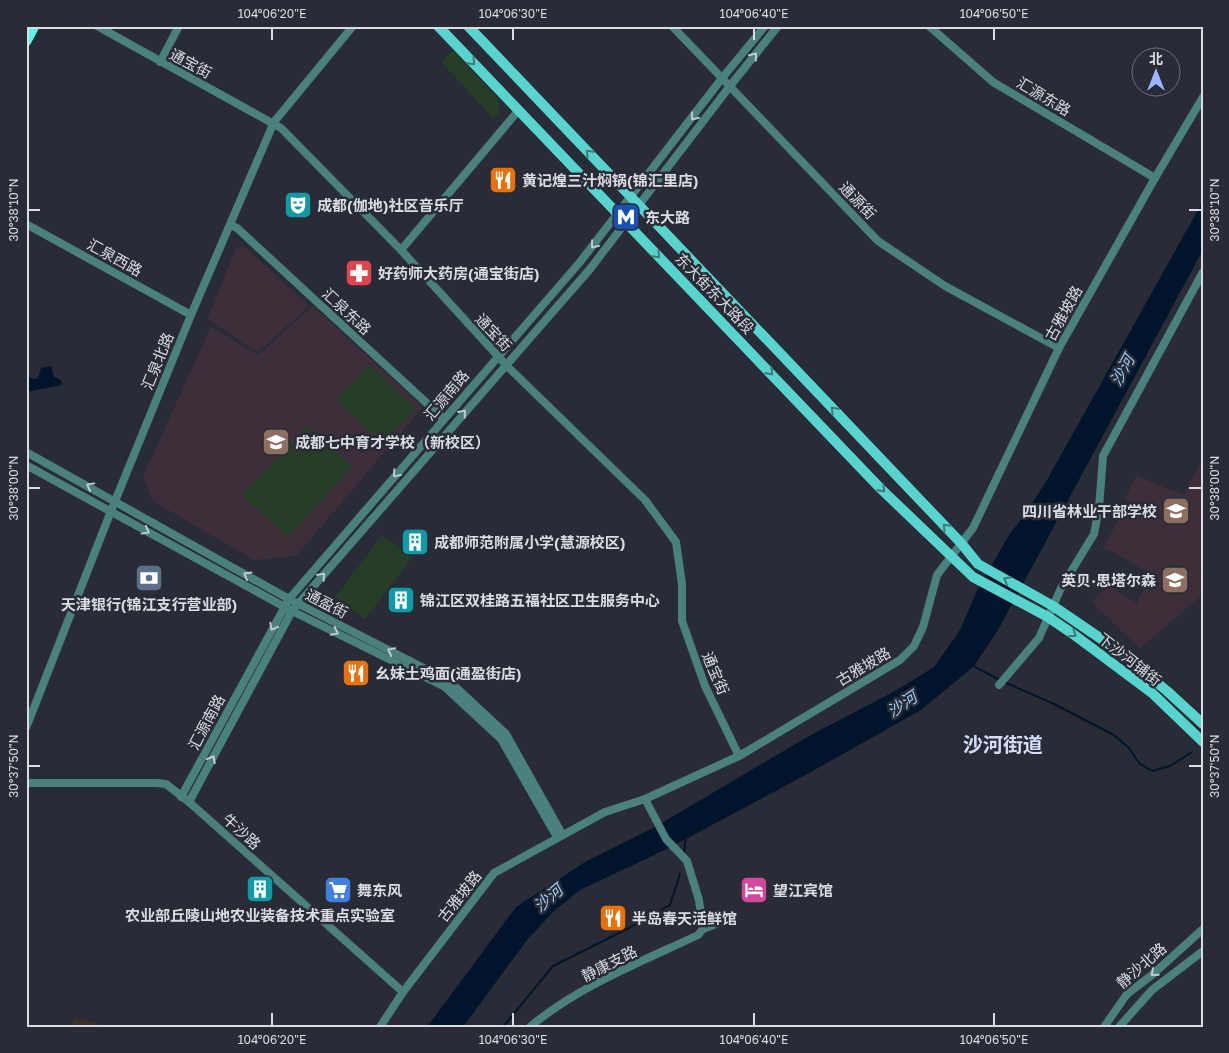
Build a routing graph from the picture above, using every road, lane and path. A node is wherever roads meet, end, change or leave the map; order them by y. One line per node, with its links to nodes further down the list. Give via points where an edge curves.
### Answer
1 (30, 26): 12 (main road)
2 (34, 26): 13 (highway)
3 (96, 26): 14 (street, 通宝街)
4 (179, 26): 14 (street)
5 (353, 26): 19 (street, 汇泉北路)
6 (438, 26): 18 (main road, 东大街东大路段, one-way to 18)
7 (468, 26): 21 (main road, 东大街东大路段, one-way to 7)
8 (672, 26): 15 (street, 通源街)
9 (765, 26): 15 (street, 汇源南路)
10 (778, 26): 16 (street, 汇源南路, one-way to 10)
11 (929, 26): 20 (street, 汇源东路, via 993,82)
12 (26, 34)
13 (26, 41)
14 (160, 62): 19 (street, 通宝街)
15 (723, 78): 16 (street, 通源街); 21 (street, 汇源南路, one-way to 21)
16 (730, 86): 22 (street, 汇源南路); 30 (street, 通源街, via 878,241 945,286)
17 (1203, 97): 20 (street, 古雅坡路)
18 (518, 111): 23 (main road, 东大街东大路段); 27 (street)
19 (274, 122): 26 (street, 汇泉北路); 27 (street, 通宝街)
20 (1155, 178): 30 (street, 古雅坡路)
21 (630, 197): 22 (main road, 东大街东大路段); 23 (street, 汇源南路)
22 (639, 207): 24 (street, 汇源南路); 38 (main road, 东大街东大路段, one-way to 22)
23 (618, 214): 24 (main road, 东大街东大路段); 31 (street, 汇源南路, one-way to 31)
24 (626, 223): 32 (street, 汇源南路); 39 (main road, 东大街东大路段, one-way to 39, via 880,488)
25 (26, 224): 29 (street, 汇泉西路)
26 (230, 225): 29 (street, 汇泉北路); 33 (street, 汇泉东路)
27 (401, 250): 31 (street, 通宝街)
28 (1203, 272): 43 (street, via 1103,456 1094,534 1065,581)
29 (191, 315): 36 (street, 汇泉北路)
30 (1059, 348): 38 (street, 古雅坡路, via 973,528)
31 (497, 356): 32 (street, 通宝街); 33 (street, 汇源南路)
32 (506, 365): 42 (street, 汇源南路, one-way to 32); 51 (street, 通宝街, via 645,500 676,542 682,584 682,621 705,686)
33 (444, 419): 41 (street, 汇源南路, one-way to 41)
34 (26, 452): 36 (street, 通盈街, one-way to 34)
35 (26, 465): 37 (street, 通盈街)
36 (115, 500): 37 (street, 汇泉北路); 41 (street, 通盈街, one-way to 36)
37 (111, 511): 41 (street, 通盈街, one-way to 41); 49 (street, 汇泉北路)
38 (961, 543): 39 (street, 古雅坡路); 40 (main road, 东大街东大路段)
39 (950, 555): 44 (main road, 东大街东大路段, via 973,577); 51 (street, 古雅坡路, via 937,575 923,627 914,646 900,660)
40 (978, 564): 43 (main road, 下沙河铺街, one-way to 40)
41 (287, 602): 42 (street, 通盈街); 45 (street, 通盈街); 53 (street, 汇源南路, one-way to 53)
42 (298, 603): 45 (street, 汇源南路); 56 (street, 通盈街, one-way to 42, via 506,734 450,681)
43 (1054, 606): 46 (street); 48 (main road, 下沙河铺街, via 1116,649)
44 (1032, 608): 46 (main road, 下沙河铺街)
45 (292, 611): 55 (street, 汇源南路, one-way to 45); 56 (street, 通盈街, one-way to 56, via 445,687 501,738)
46 (1048, 617): 47 (street, via 1039,638); 50 (main road, 下沙河铺街, one-way to 50, via 1152,693)
47 (1000, 685)
48 (1203, 724)
49 (26, 728)
50 (1203, 742)
51 (739, 756): 54 (street, 古雅坡路)
52 (26, 783): 53 (street, 牛沙路, via 157,783 166,784)
53 (182, 797): 55 (street, 牛沙路)
54 (645, 799): 56 (street, 古雅坡路, via 605,812); 58 (street, via 666,839 684,859 699,900)
55 (189, 802): 61 (street, 牛沙路)
56 (559, 836): 61 (street, 古雅坡路, via 494,873)
57 (720, 923): 58 (street, 静康支路)
58 (703, 929): 63 (street, 静康支路, via 698,935 552,1008)
59 (1203, 929): 64 (street, 静沙北路, one-way to 64, via 1127,994)
60 (1203, 951): 65 (street, 静沙北路, via 1152,990)
61 (403, 992): 62 (street, 古雅坡路)
62 (380, 1027)
63 (530, 1027)
64 (1104, 1027)
65 (1119, 1027)

